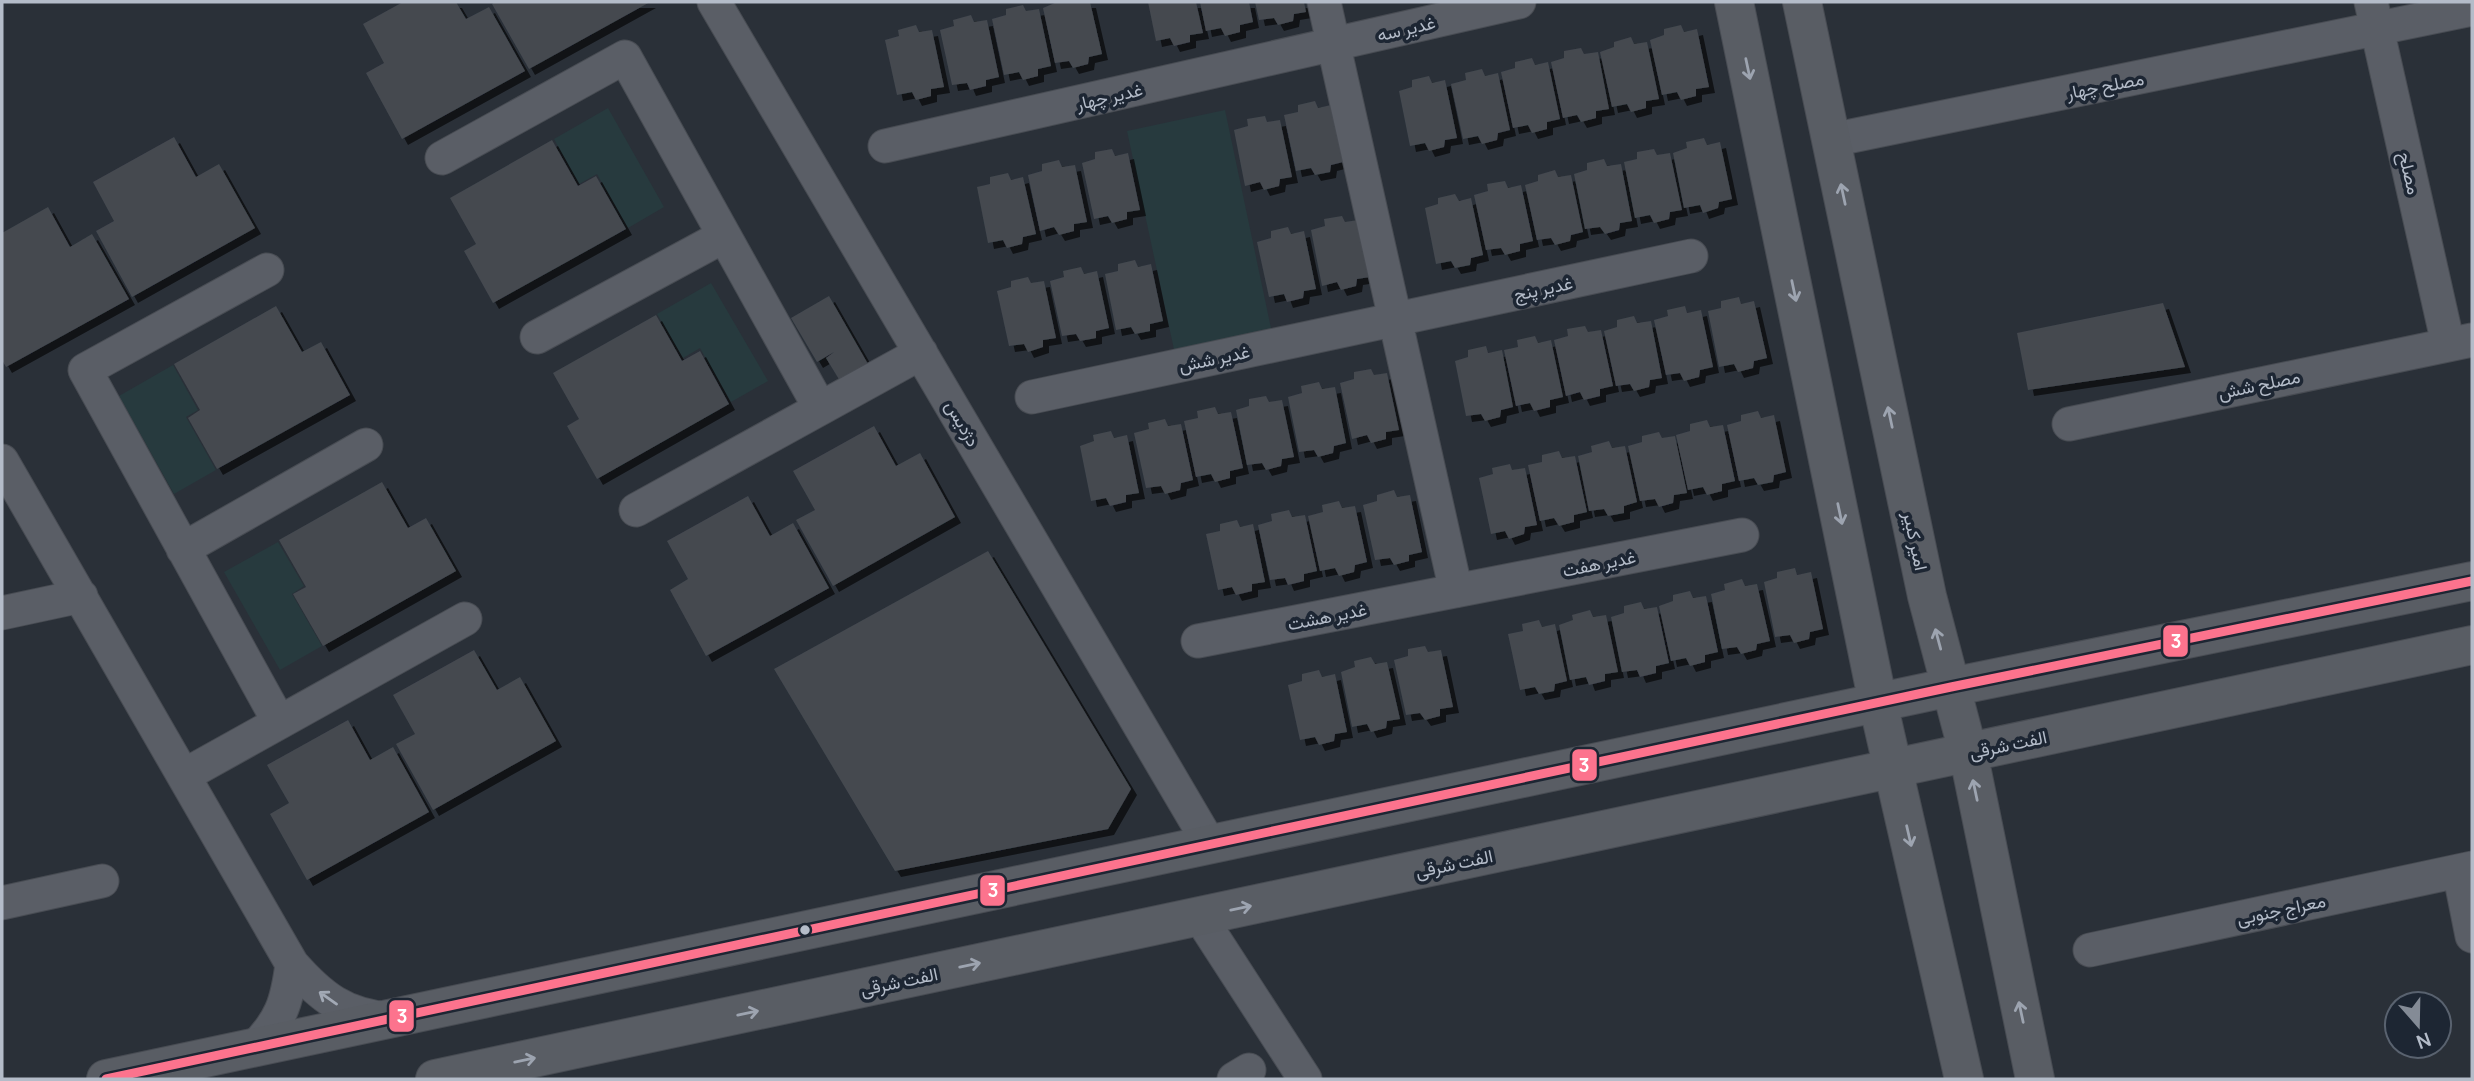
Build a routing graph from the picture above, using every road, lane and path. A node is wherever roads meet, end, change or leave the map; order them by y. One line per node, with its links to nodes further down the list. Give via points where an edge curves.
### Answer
1 (714, 2): 18 (street, دژدیس)
2 (1325, 2): 8 (street)
3 (1519, 2): 8 (street, غدیر سه)
4 (1734, 2): 35 (main road, one-way to 35)
5 (1802, 2): 9 (main road, امیر کبیر)
6 (2472, 9): 7 (street, مصلح چهار)
7 (2374, 16): 9 (street, مصلح چهار); 17 (street, مصلح)
8 (1334, 45): 10 (street, غدیر چهار); 15 (street)
9 (1832, 140): 34 (main road, امیر کبیر, one-way to 9, via 1927,596)
10 (885, 146)
11 (442, 158): 12 (street, via 625,57)
12 (724, 236): 16 (street); 20 (street)
13 (1691, 256): 15 (street, غدیر پنج)
14 (267, 270): 26 (street, via 85,370)
15 (1395, 319): 19 (street, غدیر شش); 28 (street)
16 (537, 337)
17 (2460, 342): 21 (street, مصلح شش)
18 (921, 353): 20 (street); 40 (street, دژدیس)
19 (1032, 397)
20 (820, 408): 24 (street)
21 (2069, 424)
22 (366, 445): 26 (street)
23 (2, 460): 29 (street)
24 (636, 510)
25 (1742, 535): 28 (street, غدیر هفت)
26 (183, 549): 36 (street)
27 (2472, 581): 34 (main road)
28 (1457, 591): 32 (street, غدیر هشت)
29 (80, 596): 30 (street); 39 (street)
30 (2, 613)
31 (465, 619): 36 (street)
32 (1198, 641)
33 (2472, 645): 37 (main road, الفت شرقی)
34 (1951, 687): 35 (main road); 37 (main road, امیر کبیر)
35 (1878, 703): 38 (main road); 40 (main road)
36 (279, 722): 39 (street)
37 (1968, 752): 38 (main road, الفت شرقی); 54 (main road, امیر کبیر, one-way to 37)
38 (1894, 769): 44 (main road, الفت شرقی, one-way to 38); 53 (main road, one-way to 53)
39 (185, 775): 47 (street)
40 (1210, 845): 48 (main road)
41 (2466, 869): 45 (street); 46 (street, معراج جنوبی)
42 (102, 881): 43 (street)
43 (2, 903)
44 (1200, 917): 51 (main road, الفت شرقی, one-way to 44); 52 (street)
45 (2472, 936)
46 (2090, 950)
47 (292, 964): 48 (street, one-way to 47, via 350,1012 310,984); 49 (street, via 282,1012)
48 (391, 1019): 49 (main road)
49 (253, 1049): 50 (main road)
50 (106, 1079)
51 (435, 1079)
52 (1305, 1079)
53 (1964, 1079)
54 (2035, 1079)

